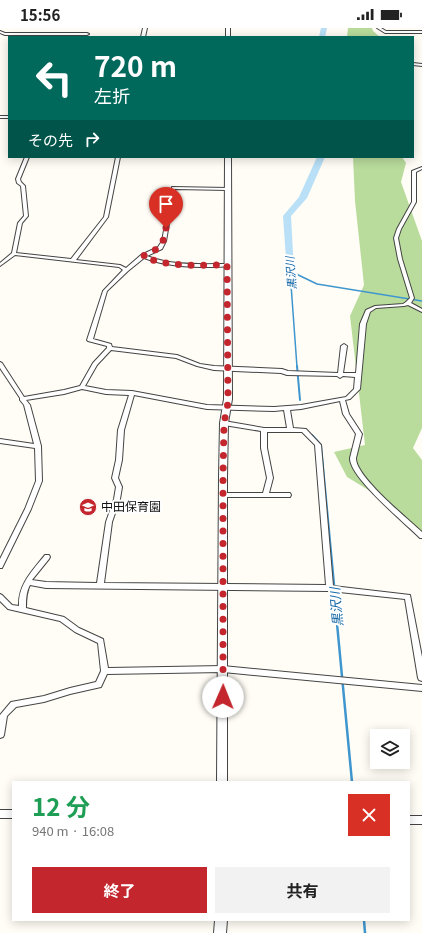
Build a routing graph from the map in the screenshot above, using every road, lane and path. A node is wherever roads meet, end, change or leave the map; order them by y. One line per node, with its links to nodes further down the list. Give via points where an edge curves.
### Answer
1 (52, 28): 5 (street)
2 (379, 28): 4 (street, via 385,32)
3 (0, 32): 5 (street)
4 (422, 32)
5 (49, 34): 6 (street)
6 (88, 34)
7 (414, 64): 8 (street)
8 (422, 65)
9 (27, 158): 14 (street, via 18,179 23,186 26,216 20,223)
10 (118, 158): 16 (street, via 106,218)
11 (228, 158): 13 (street)
12 (422, 168): 20 (street, via 414,172 414,202 396,238 412,296)
13 (228, 189): 15 (street, via 173,188 164,241 160,248); 18 (street)
14 (14, 254): 16 (street); 17 (street)
15 (143, 256): 18 (street, via 183,265); 19 (street)
16 (73, 260): 19 (street, via 120,266)
17 (0, 265)
18 (227, 265): 25 (street)
19 (126, 270): 23 (street, via 106,291 90,340 106,343)
20 (408, 303): 21 (street); 26 (street, via 375,307 368,311 363,324)
21 (422, 312)
22 (344, 346): 27 (street)
23 (110, 348): 25 (street, via 177,357 205,366); 28 (street, via 95,364)
24 (0, 364): 30 (street)
25 (227, 368): 27 (street); 32 (street)
26 (359, 375): 27 (street); 31 (street, via 354,394)
27 (340, 376)
28 (82, 387): 29 (street, via 106,392); 30 (street)
29 (132, 393): 32 (street, via 199,406); 46 (street, via 121,430 115,478 119,487 109,522)
30 (22, 398): 38 (street, via 27,405)
31 (342, 399): 33 (street); 42 (street, via 346,414 359,434 353,461 355,469 369,486)
32 (228, 407): 33 (street); 34 (street)
33 (287, 408): 36 (street)
34 (224, 423): 35 (street); 39 (street)
35 (264, 430): 36 (street); 40 (street, via 264,448 270,478)
36 (290, 430): 48 (street, via 304,430 318,445)
37 (0, 441): 38 (street)
38 (38, 446): 44 (street, via 39,481)
39 (223, 495): 40 (street); 47 (street)
40 (265, 495): 41 (street)
41 (288, 495)
42 (422, 536)
43 (47, 558): 45 (street)
44 (0, 566)
45 (28, 582): 46 (street); 50 (street, via 22,597)
46 (100, 586): 47 (street)
47 (223, 586): 48 (street); 51 (street)
48 (330, 588): 53 (street, via 408,597)
49 (0, 597): 50 (street, via 10,607)
50 (23, 610): 52 (street, via 62,620 101,641)
51 (223, 669): 52 (street); 54 (street); 56 (street)
52 (105, 671): 55 (street, via 98,685 14,704 4,715)
53 (422, 678)
54 (422, 688)
55 (0, 735)
56 (222, 781)
57 (0, 814): 58 (street)
58 (12, 814)
59 (410, 820): 60 (street)
60 (422, 820)
61 (221, 921): 62 (street)
62 (220, 933)

